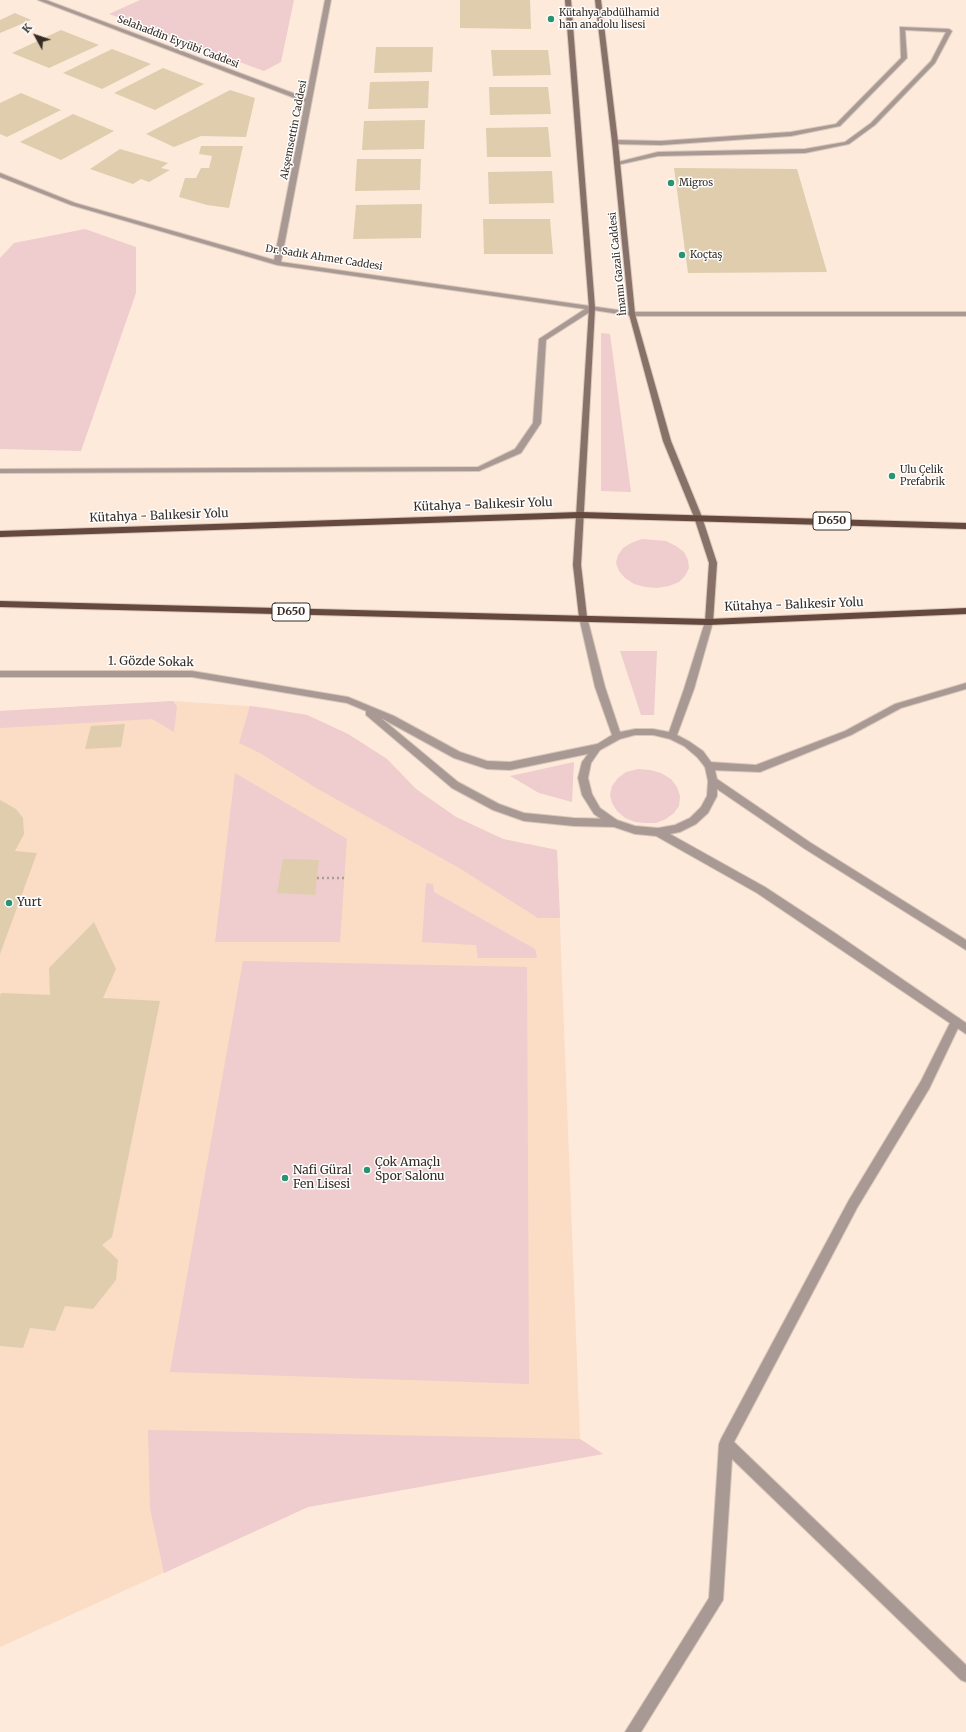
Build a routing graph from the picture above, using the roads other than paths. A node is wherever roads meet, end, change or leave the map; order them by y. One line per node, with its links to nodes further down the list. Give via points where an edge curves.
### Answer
1 (41, 0): 5 (street, Selahaddin Eyyübi Caddesi)
2 (328, 0): 5 (street, Akşemsettin Caddesi)
3 (568, 0): 10 (main road)
4 (598, 0): 6 (main road, İmamı Gazali Caddesi)
5 (308, 101): 9 (street, Akşemsettin Caddesi)
6 (615, 142): 7 (main road, İmamı Gazali Caddesi); 7 (street, via 661,143 791,134 838,125 904,58 902,28 949,31 933,62 873,124 847,143 805,151 658,154)
7 (617, 162): 11 (main road, İmamı Gazali Caddesi)
8 (0, 175): 9 (street, Dr. Sadık Ahmet Caddesi, via 74,204)
9 (277, 263): 10 (street, Dr. Sadık Ahmet Caddesi)
10 (592, 308): 11 (street, Dr. Sadık Ahmet Caddesi); 13 (street, via 543,339 538,423 518,451 479,469); 14 (main road)
11 (632, 314): 12 (street, Dr. Sadık Ahmet Caddesi); 15 (main road, İmamı Gazali Caddesi, via 667,441)
12 (966, 314)
13 (0, 471)
14 (580, 515): 15 (highway, Kütahya - Balıkesir Yolu); 17 (highway, Kütahya - Balıkesir Yolu); 20 (main road, via 578,565)
15 (698, 517): 16 (highway, Kütahya - Balıkesir Yolu / D650); 21 (main road, İmamı Gazali Caddesi, via 714,562)
16 (966, 526)
17 (0, 534)
18 (0, 604): 20 (highway, Kütahya - Balıkesir Yolu / D650)
19 (966, 611): 21 (highway, Kütahya - Balıkesir Yolu)
20 (583, 617): 21 (highway, Kütahya - Balıkesir Yolu); 25 (street, via 600,687)
21 (709, 622): 26 (street)
22 (0, 674): 24 (street, 1. Gözde Sokak, via 192,674)
23 (966, 686): 28 (street, via 898,706 848,733 757,769)
24 (348, 700): 27 (street, via 391,718 457,755 487,765 510,766); 30 (street, via 386,725 455,785 496,807 524,817)
25 (617, 736): 26 (street, via 653,732); 27 (street)
26 (672, 736): 28 (street, via 700,754)
27 (597, 748): 30 (street, via 587,762 583,778 587,795 597,810)
28 (709, 766): 29 (street)
29 (713, 781): 31 (street, via 712,796 705,810 693,821); 32 (street, via 808,846)
30 (614, 823): 31 (street, via 635,830)
31 (658, 832): 33 (street, via 761,890)
32 (966, 946)
33 (961, 1026): 34 (street, via 854,1204)
34 (726, 1444): 35 (street); 36 (street, via 716,1600)
35 (966, 1675)
36 (632, 1732)

